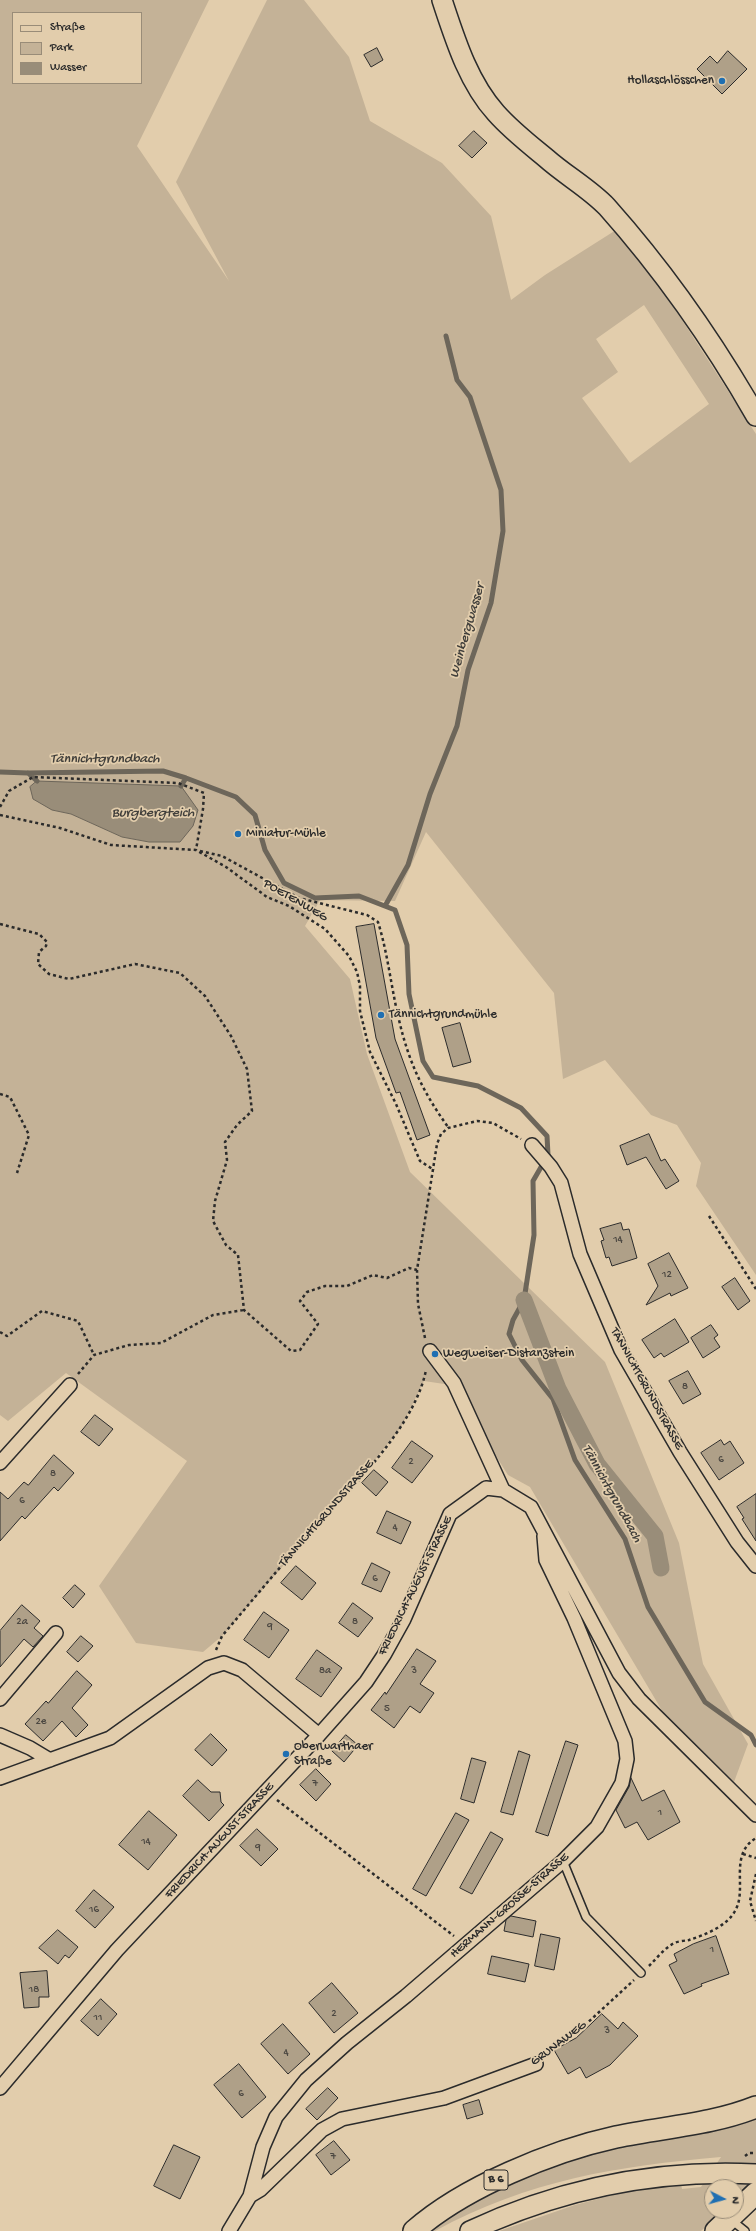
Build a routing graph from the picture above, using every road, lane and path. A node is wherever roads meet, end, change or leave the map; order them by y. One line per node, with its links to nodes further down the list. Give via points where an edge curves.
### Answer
1 (442, 0): 2 (street, via 472,78 496,113 605,206 648,255 697,321 735,378)
2 (756, 416)
3 (0, 807): 5 (path, via 9,792 32,777 178,783 204,792)
4 (0, 815): 5 (path, POETENWEG, via 60,828 111,845)
5 (196, 850): 8 (path, via 222,856 299,898 367,916 378,922 399,1020 412,1063 427,1097); 10 (path, POETENWEG, via 226,867 267,897 290,906 314,921 329,933 349,956 359,979 360,1011 370,1052 420,1161)
6 (0, 924): 15 (path, via 39,934 47,942 40,952 38,964 49,974 69,979 135,964 180,973 205,996 231,1036 247,1070 252,1111 225,1142 227,1160 215,1201 213,1221 226,1245 238,1255)
7 (0, 1094): 11 (path, via 10,1097 29,1135)
8 (448, 1128): 9 (path, via 477,1121 493,1123); 10 (path, TÄNNICHTGRUNDSTRASSE, via 441,1134 437,1144)
9 (532, 1146): 23 (street, TÄNNICHTGRUNDSTRASSE, via 561,1183 580,1254 621,1350 680,1452 737,1542)
10 (434, 1171): 13 (path, TÄNNICHTGRUNDSTRASSE)
11 (17, 1173)
12 (710, 1216): 14 (path)
13 (417, 1270): 15 (path, via 409,1268 387,1278 373,1275 347,1286 325,1286 307,1292 300,1301 318,1324 300,1350 290,1351); 17 (path, TÄNNICHTGRUNDSTRASSE, via 418,1304)
14 (756, 1289)
15 (244, 1310): 18 (path, via 213,1315 161,1343 128,1345)
16 (0, 1332): 18 (path, via 7,1336 42,1311 78,1321)
17 (430, 1352): 21 (street, via 454,1382); 25 (path, TÄNNICHTGRUNDSTRASSE, via 424,1381 401,1427 222,1636)
18 (94, 1355): 19 (path)
19 (70, 1386): 20 (street)
20 (0, 1463)
21 (503, 1490): 22 (street, via 531,1507); 28 (street, FRIEDRICH-AUGUST-STRASSE, via 486,1488 450,1514 404,1619 384,1655 366,1682)
22 (544, 1528): 32 (street, via 596,1633 619,1673 639,1700); 36 (street, HERMANN-GROSSE-STRASSE, via 546,1560 617,1718 625,1741 627,1759 622,1783 597,1827)
23 (756, 1566)
24 (56, 1633): 26 (street)
25 (208, 1668): 28 (street, via 224,1663 242,1670); 29 (street, via 110,1738)
26 (0, 1699)
27 (0, 1735): 29 (street)
28 (319, 1735): 31 (street, FRIEDRICH-AUGUST-STRASSE)
29 (50, 1760): 30 (street)
30 (0, 1778)
31 (266, 1792): 39 (path); 42 (street, FRIEDRICH-AUGUST-STRASSE, via 117,1950)
32 (756, 1815)
33 (756, 1838): 34 (path, GRUNAWEG, via 748,1843)
34 (744, 1854): 35 (path); 40 (path, GRUNAWEG, via 738,1876 740,1891 736,1910 729,1919 719,1927 672,1944)
35 (756, 1858)
36 (563, 1861): 40 (lane, via 586,1917); 48 (street, HERMANN-GROSSE-STRASSE, via 306,2080 276,2117 263,2147)
37 (756, 1874): 38 (path, via 750,1901)
38 (756, 1921)
39 (456, 1937)
40 (641, 1973): 41 (path, GRUNAWEG, via 591,2020)
41 (536, 2064): 48 (street, GRUNAWEG, via 444,2098 342,2119 322,2130 260,2190)
42 (0, 2088)
43 (756, 2107): 51 (main road, B 6, via 711,2121 611,2138 551,2156 510,2172 424,2222)
44 (749, 2153): 45 (path)
45 (756, 2153)
46 (756, 2174): 52 (street, via 712,2172 604,2185 541,2203)
47 (756, 2193): 49 (main road)
48 (250, 2196): 50 (street, HERMANN-GROSSE-STRASSE)
49 (730, 2227)
50 (229, 2231)
51 (414, 2231)
52 (470, 2231)

